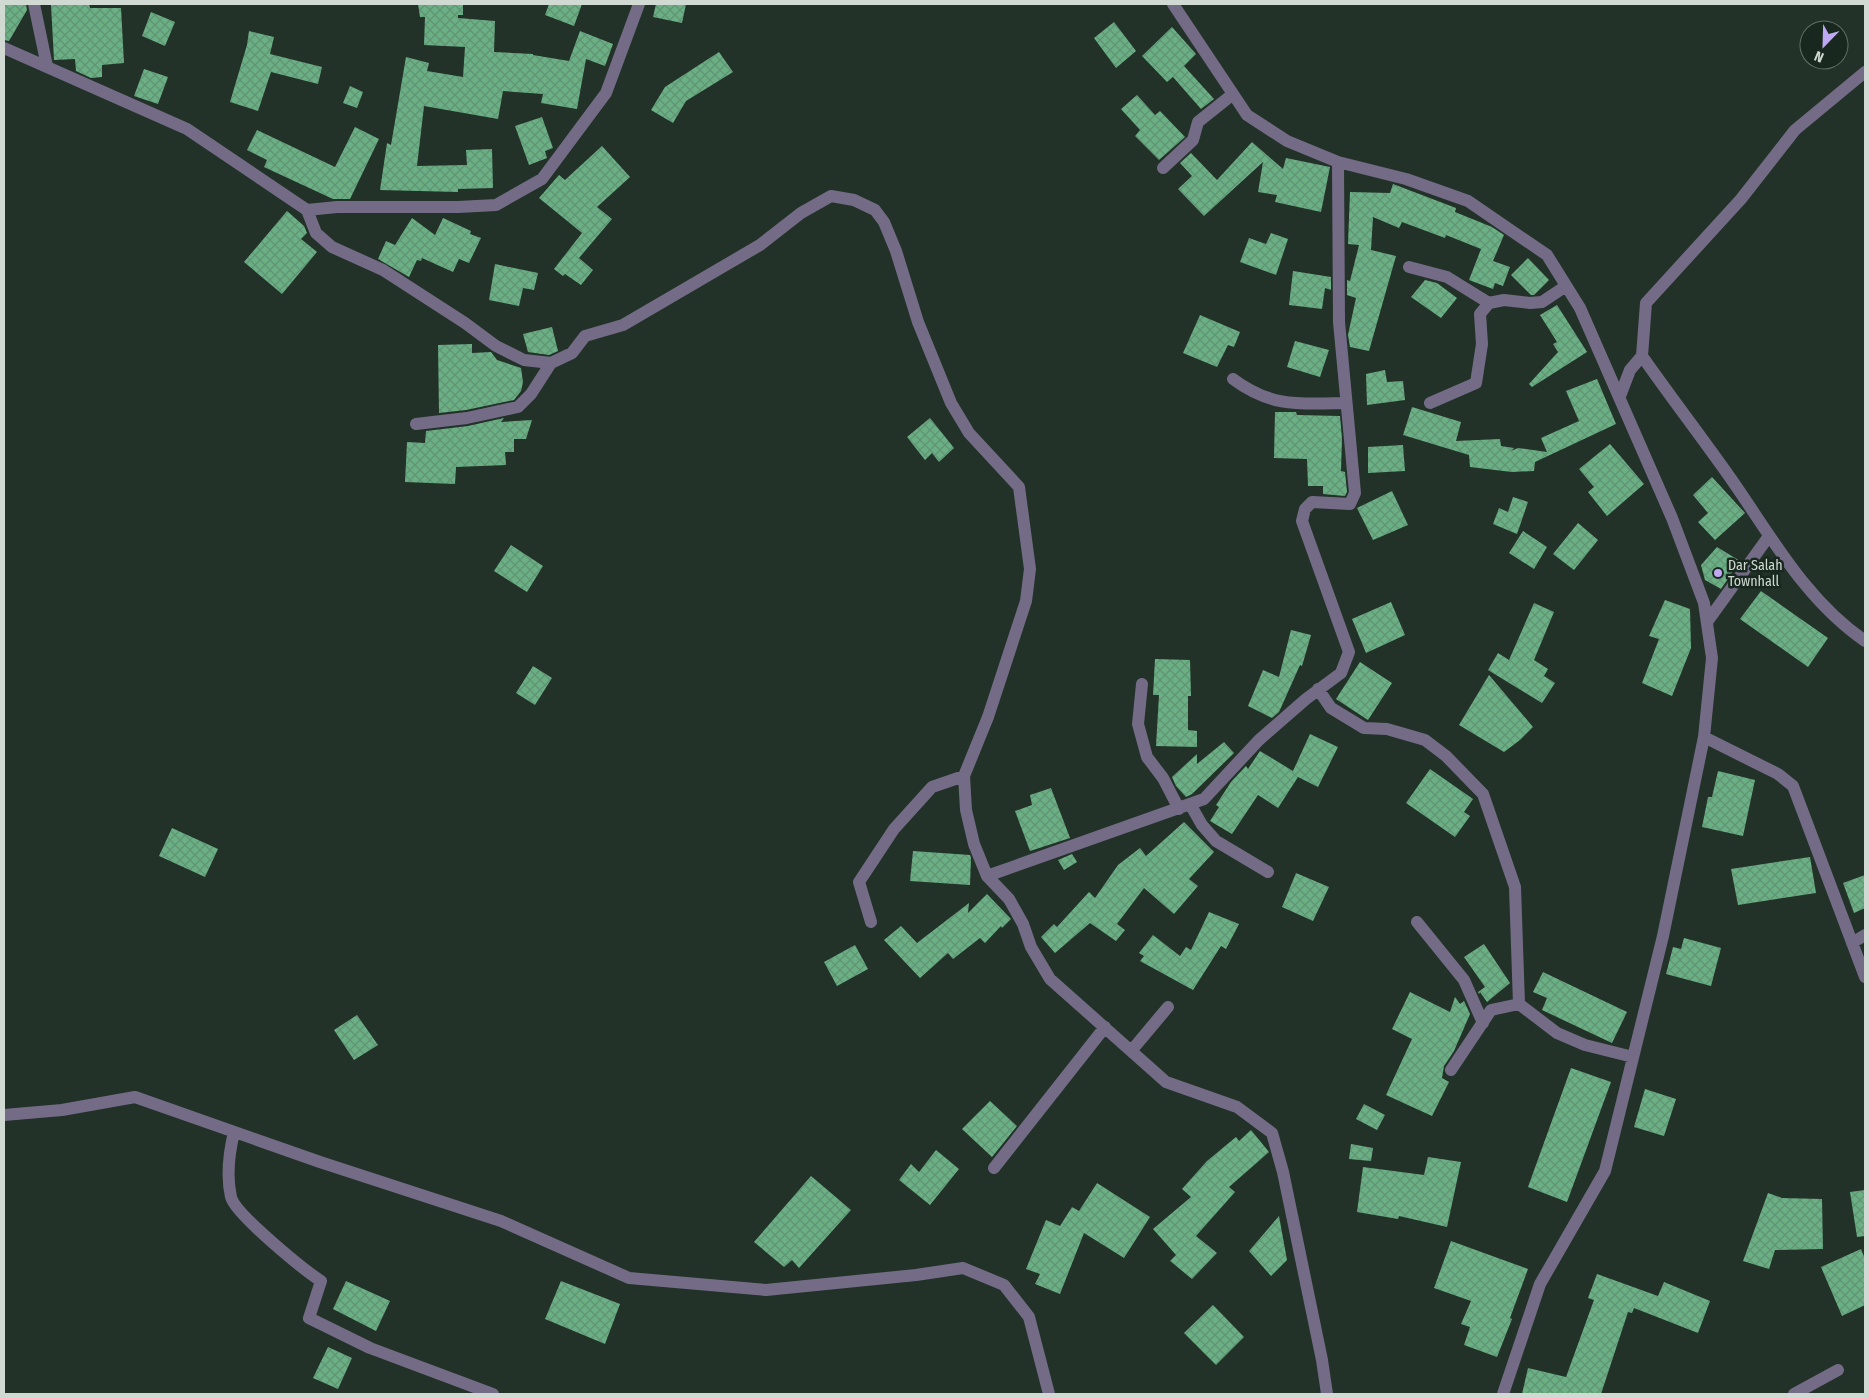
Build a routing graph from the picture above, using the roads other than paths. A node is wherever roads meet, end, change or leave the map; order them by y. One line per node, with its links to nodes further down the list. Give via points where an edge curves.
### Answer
1 (34, 4): 5 (street)
2 (639, 4): 10 (street, via 606,93 542,178 496,205)
3 (1173, 4): 7 (street)
4 (4, 48): 5 (street)
5 (47, 66): 10 (street, via 187,129)
6 (1865, 72): 14 (street, via 1795,130 1741,199 1646,303)
7 (1233, 94): 8 (street, via 1247,115 1287,141); 9 (street, via 1198,122 1193,140)
8 (1338, 162): 12 (street, via 1406,179 1468,201 1547,255); 18 (street, via 1339,322)
9 (1164, 168)
10 (308, 210): 15 (street, via 316,233 332,248 383,270 496,346 524,360)
11 (1410, 267): 13 (street, via 1447,277)
12 (1566, 286): 13 (street, via 1542,302 1504,300); 17 (street, via 1580,308)
13 (1489, 303): 19 (street, via 1480,314 1482,344 1476,383)
14 (1642, 356): 17 (street, via 1630,370); 21 (street)
15 (551, 363): 20 (street, via 518,407); 27 (street, via 572,353 585,336 623,325 760,245 831,196 854,200 875,210 884,222 896,251 918,322 951,402 970,433 1018,487 1030,569 1026,601 988,716)
16 (1233, 379): 18 (street, via 1248,390 1281,402)
17 (1620, 396): 22 (street, via 1672,518 1704,603)
18 (1346, 403): 25 (street, via 1355,493 1350,504 1312,502 1305,509 1302,521 1349,652 1341,673)
19 (1430, 403)
20 (416, 424)
21 (1769, 536): 22 (street); 23 (street, via 1819,601)
22 (1707, 622): 26 (street, via 1712,658)
23 (1865, 641)
24 (1142, 684): 28 (street, via 1138,724 1147,757)
25 (1318, 689): 28 (street, via 1259,740 1204,799); 36 (street, via 1331,708 1364,728 1387,729 1425,740 1446,756 1483,794 1515,887)
26 (1704, 737): 34 (street, via 1778,774 1793,786); 41 (street, via 1663,936)
27 (964, 776): 30 (street, via 966,810 974,844); 31 (street, via 932,786 872,860 859,882)
28 (1184, 806): 29 (street, via 1216,841); 30 (street)
29 (1268, 872)
30 (987, 876): 39 (street, via 1008,899 1050,978)
31 (871, 922)
32 (1416, 922): 38 (street, via 1464,980)
33 (1865, 935): 34 (street)
34 (1852, 943): 35 (street)
35 (1865, 977)
36 (1519, 1004): 38 (street, via 1491,1010); 41 (street, via 1557,1033 1585,1045)
37 (1168, 1007): 40 (street)
38 (1483, 1023): 42 (street)
39 (1105, 1027): 40 (street); 45 (street)
40 (1132, 1050): 49 (street, via 1166,1082 1237,1107 1272,1133 1283,1172)
41 (1633, 1057): 50 (street, via 1605,1171 1540,1284)
42 (1451, 1070)
43 (4, 1115): 44 (street, via 62,1110 135,1097)
44 (234, 1132): 47 (street, via 228,1161 231,1199 250,1222 321,1281 309,1318 370,1348); 48 (street, via 500,1221 629,1278 766,1290 963,1268 1004,1286 1029,1317)
45 (994, 1168)
46 (1838, 1370): 51 (street)
47 (493, 1394)
48 (1049, 1394)
49 (1327, 1394)
50 (1503, 1394)
51 (1794, 1394)

